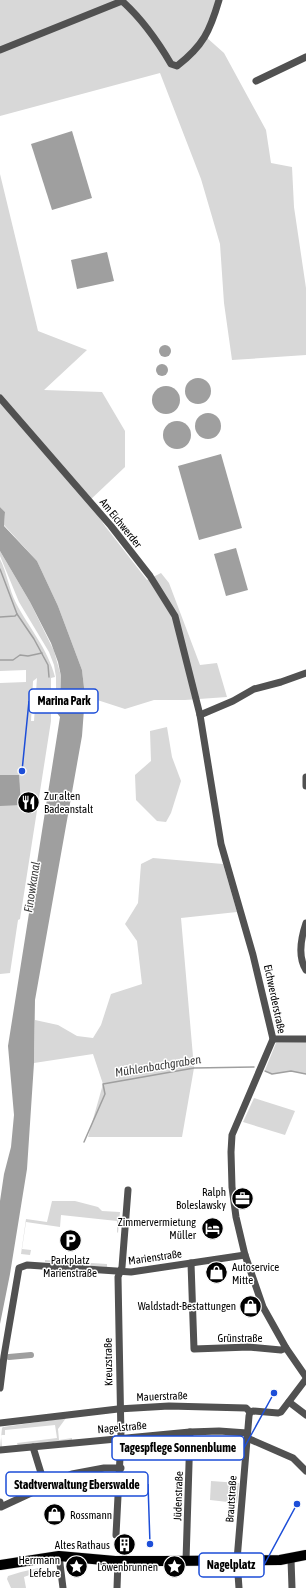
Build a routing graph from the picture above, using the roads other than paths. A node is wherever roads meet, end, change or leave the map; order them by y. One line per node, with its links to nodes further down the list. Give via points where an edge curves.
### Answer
1 (219, 0): 2 (street, via 206,37 189,57 177,66 171,64 160,44 138,16 122,1)
2 (0, 50)
3 (306, 57): 4 (street)
4 (256, 81)
5 (0, 398): 7 (street, Am Eichwerder, via 111,526 150,576 175,616)
6 (306, 673): 8 (street, via 254,689)
7 (192, 680): 8 (street, Eichwerderstraße)
8 (200, 715): 14 (street, Eichwerderstraße, via 221,844 254,955)
9 (306, 777): 10 (street)
10 (306, 786)
11 (306, 923): 12 (street, via 301,952 302,964)
12 (306, 970)
13 (306, 1038): 14 (street)
14 (273, 1039): 16 (street, Eichwerderstraße, via 232,1135 232,1187)
15 (128, 1190): 18 (street, Kreuzstraße)
16 (245, 1255): 17 (street, Marienstraße); 19 (street, Eichwerderstraße, via 263,1307)
17 (191, 1263): 18 (street, Marienstraße); 19 (street, Grünstraße, via 194,1349)
18 (120, 1272): 21 (street, Marienstraße, via 27,1265 19,1268); 23 (street, Kreuzstraße)
19 (286, 1348): 20 (street, Eichwerderstraße)
20 (306, 1378): 22 (street, Mauerstraße)
21 (0, 1388)
22 (289, 1402): 24 (street, Mauerstraße, via 278,1414); 25 (street)
23 (120, 1409): 24 (street, Mauerstraße, via 197,1405 246,1408); 26 (street, Mauerstraße); 29 (street, Kreuzstraße)
24 (250, 1412): 28 (street, Brautstraße)
25 (306, 1415)
26 (0, 1423)
27 (190, 1432): 28 (street, Nagelstraße, via 220,1431); 29 (street, Nagelstraße); 42 (street, Jüdenstraße)
28 (247, 1436): 33 (street, Nagelstraße, via 293,1458); 41 (street, Brautstraße)
29 (121, 1438): 30 (street, Nagelstraße); 32 (street, Kreuzstraße)
30 (33, 1447): 31 (street, Nagelstraße); 34 (street)
31 (0, 1450)
32 (121, 1468): 34 (street, via 104,1468 72,1474); 36 (street, Kreuzstraße)
33 (306, 1471)
34 (45, 1486): 35 (street, via 1,1507)
35 (0, 1502)
36 (116, 1534)
37 (306, 1555): 40 (main road)
38 (59, 1556): 39 (main road); 43 (main road); 44 (street)
39 (116, 1559): 42 (main road); 45 (street)
40 (291, 1559): 41 (main road); 47 (street)
41 (237, 1560): 42 (main road); 46 (street, Brautstraße)
42 (186, 1561)
43 (0, 1565)
44 (63, 1588)
45 (118, 1588)
46 (238, 1588)
47 (292, 1588)

